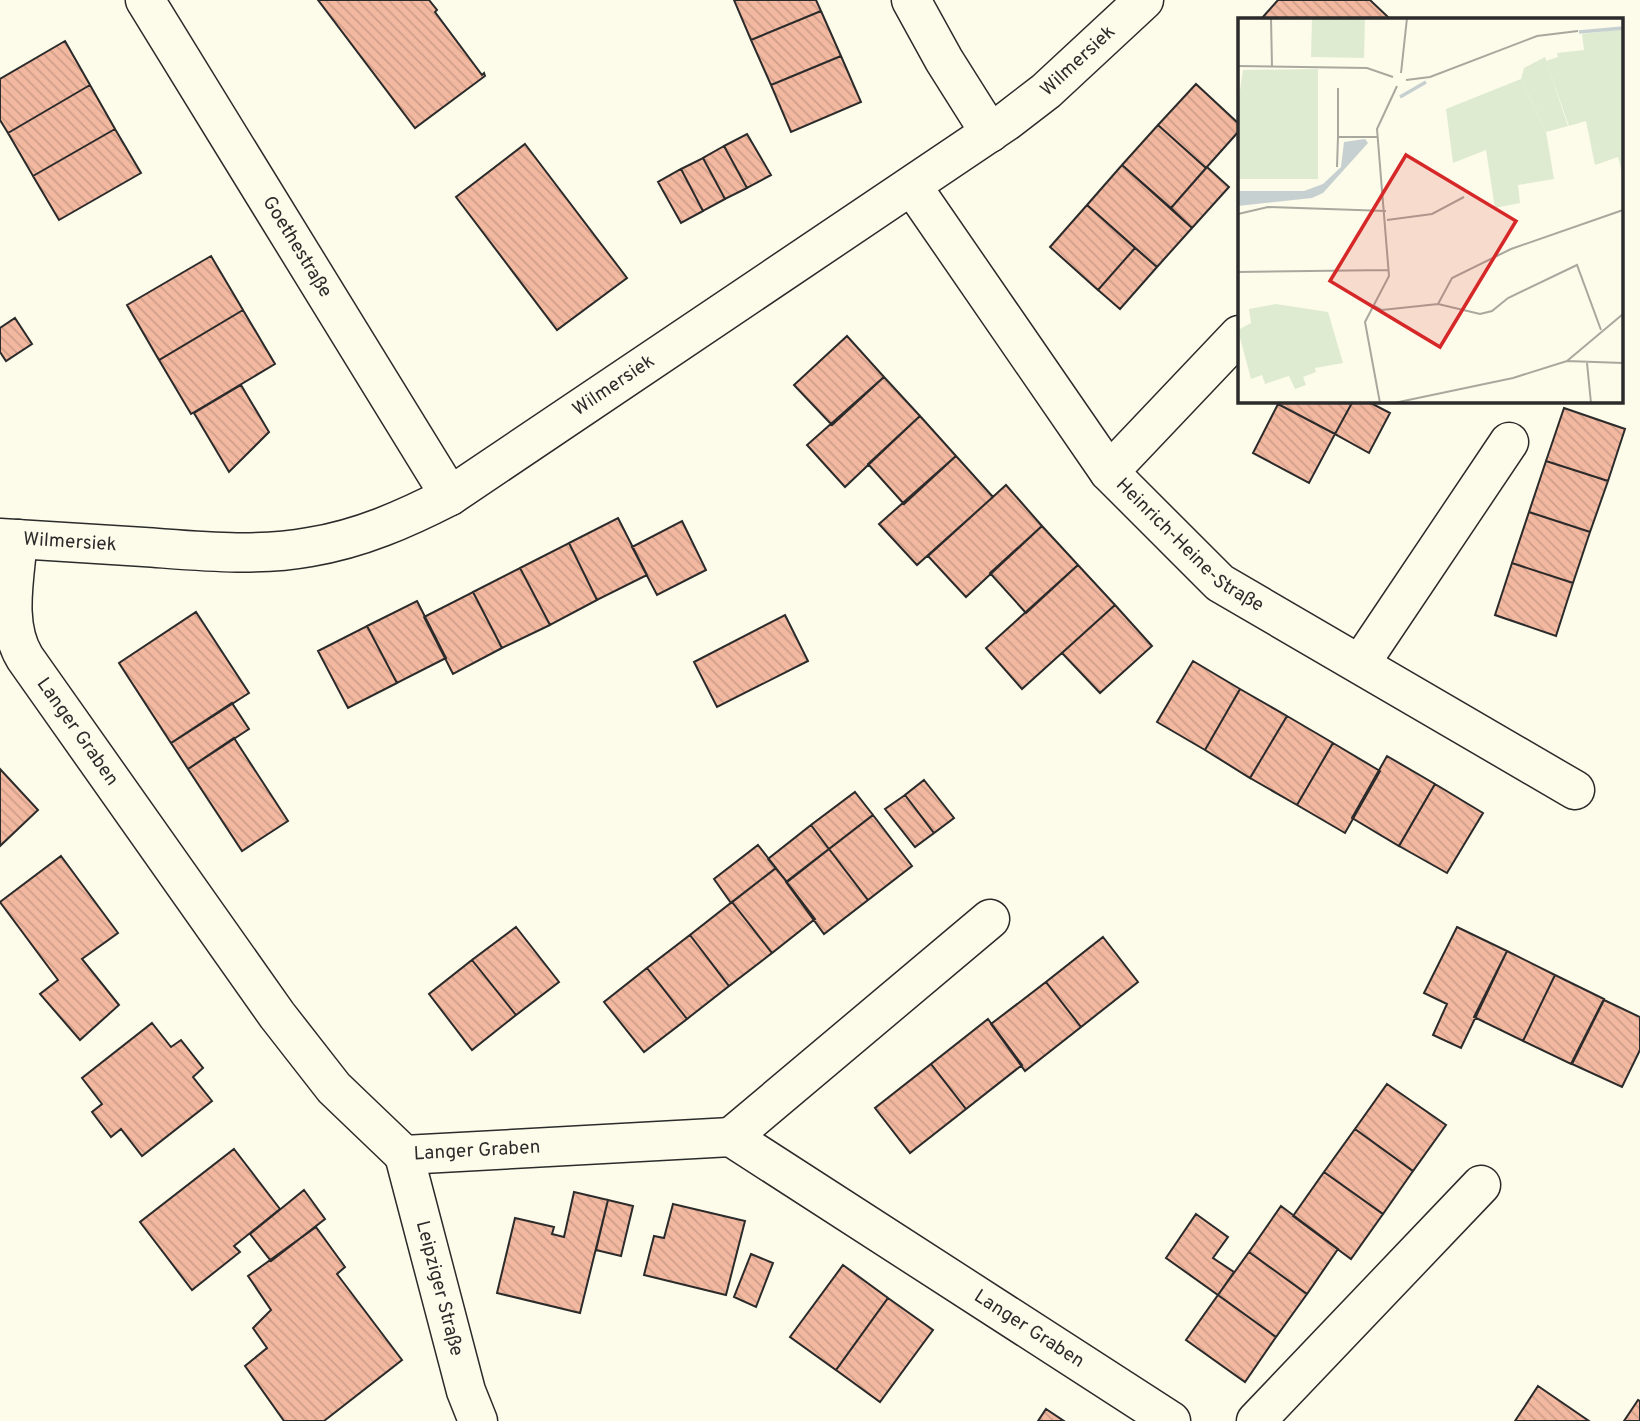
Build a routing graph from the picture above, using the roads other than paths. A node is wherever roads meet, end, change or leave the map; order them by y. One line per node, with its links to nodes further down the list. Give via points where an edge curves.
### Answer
1 (145, 0): 9 (street, Goethestraße)
2 (911, 0): 4 (street)
3 (1144, 0): 4 (street, Wilmersiek, via 1046,91)
4 (990, 133): 5 (street, Wilmersiek)
5 (912, 186): 8 (street, Heinrich-Heine-Straße); 9 (street, Wilmersiek)
6 (1238, 336): 8 (street)
7 (1509, 442): 11 (street)
8 (1109, 472): 11 (street, Heinrich-Heine-Straße, via 1220,583)
9 (450, 496): 10 (street, Wilmersiek, via 363,535 267,552)
10 (9, 539): 15 (street, Langer Graben, via 13,624 25,658 277,1015 334,1088)
11 (1360, 664): 12 (street, Heinrich-Heine-Straße)
12 (1575, 790)
13 (990, 919): 14 (street)
14 (731, 1137): 15 (street, Langer Graben); 18 (street, Langer Graben)
15 (404, 1155): 17 (street, Leipziger Straße, via 466,1391)
16 (1481, 1185): 19 (street)
17 (478, 1421)
18 (1171, 1421)
19 (1256, 1421)

